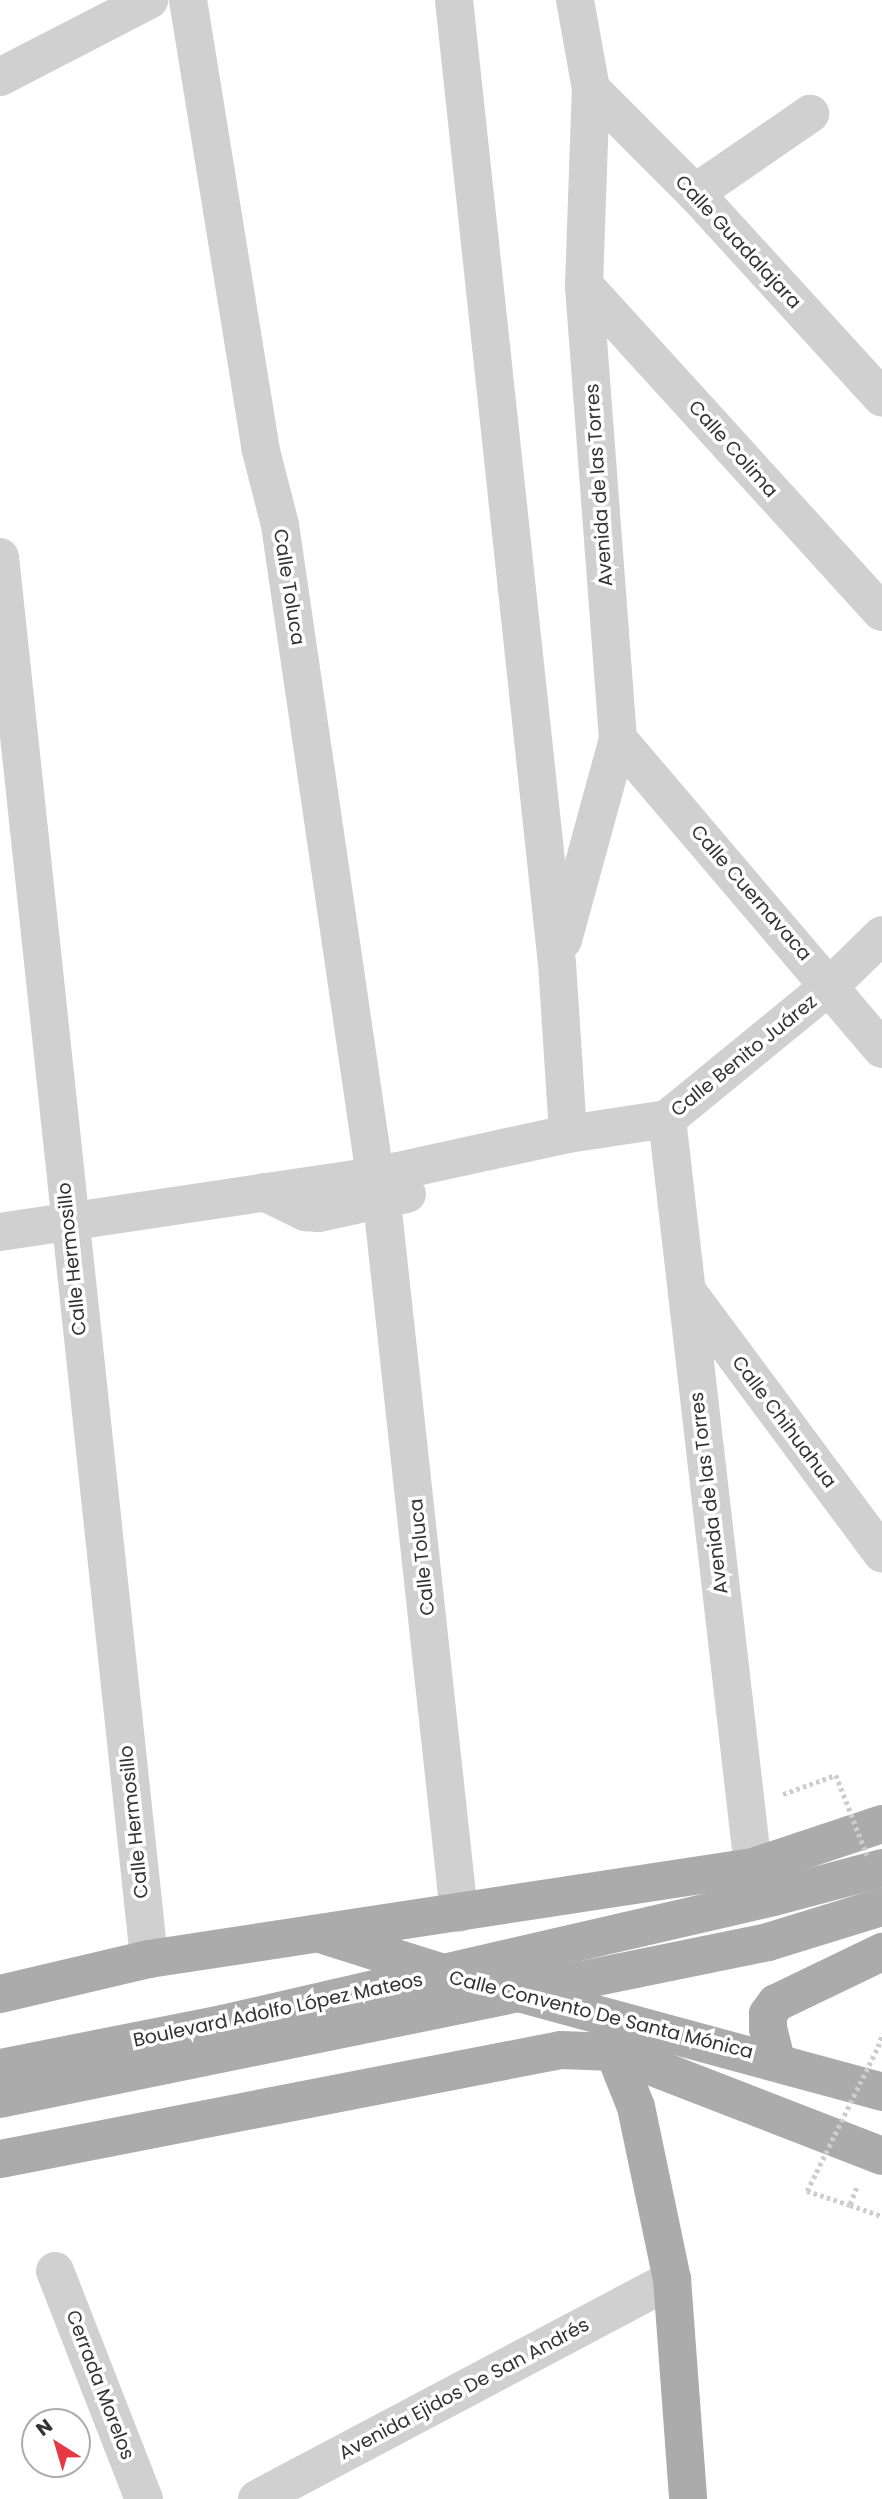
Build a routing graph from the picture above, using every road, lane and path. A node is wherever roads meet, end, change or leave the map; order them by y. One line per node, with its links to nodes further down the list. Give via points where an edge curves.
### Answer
1 (149, 0): 5 (street)
2 (188, 0): 20 (street, Calle Toluca, via 260,447 280,526)
3 (454, 0): 15 (street, Avenida de las Torres)
4 (575, 0): 6 (street, Avenida de las Torres)
5 (0, 77)
6 (591, 89): 8 (street, Calle Guadalajara); 9 (street, Avenida de las Torres)
7 (810, 114): 8 (street)
8 (695, 193): 10 (street, Calle Guadalajara)
9 (584, 285): 12 (street, Calle Colima); 13 (street, Avenida de las Torres)
10 (882, 398)
11 (0, 557): 21 (street, Calle Hermosillo)
12 (882, 612)
13 (618, 739): 15 (street, Avenida de las Torres); 16 (street, Calle Cuernavaca)
14 (882, 934): 16 (street, Calle Benito Juárez)
15 (557, 963): 19 (street, Avenida de las Torres)
16 (831, 985): 17 (street, Calle Cuernavaca); 18 (street, Calle Benito Juárez)
17 (882, 1049)
18 (667, 1119): 19 (street, Calle Benito Juárez); 23 (street, Avenida de las Torres)
19 (568, 1134): 20 (street, Calle Benito Juárez, via 460,1157)
20 (379, 1189): 21 (street, Calle Benito Juárez, via 264,1192); 29 (street, Calle Toluca, via 456,1852)
21 (68, 1220): 22 (street, Calle Benito Juárez); 32 (street, Calle Hermosillo)
22 (0, 1232)
23 (686, 1289): 24 (street, Calle Chihuahua); 27 (street, Avenida de las Torres)
24 (882, 1554)
25 (782, 1794): 26 (path, bridge, via 836,1774)
26 (877, 1849): 27 (main road); 37 (main road, Boulevard Adolfo López Mateos, bridge, via 774,1897 222,2024)
27 (753, 1867): 29 (main road)
28 (882, 1907): 39 (main road, Boulevard Adolfo López Mateos, bridge, via 768,1942)
29 (459, 1913): 30 (main road)
30 (321, 1934): 32 (main road); 36 (main road, Calle Convento De Santa Mónica, via 436,1972)
31 (882, 1952): 36 (main road, via 776,2003 768,2014 768,2029)
32 (149, 1959): 33 (main road)
33 (0, 1994)
34 (882, 2034): 42 (path, bridge, via 807,2191)
35 (614, 2052): 40 (main road, Calle Convento De Santa Mónica); 41 (main road, via 561,2050); 44 (main road, via 636,2108)
36 (776, 2060): 38 (main road, Calle Convento De Santa Mónica)
37 (0, 2068)
38 (882, 2092)
39 (0, 2099)
40 (882, 2156)
41 (0, 2159)
42 (850, 2205)
43 (55, 2271): 45 (street, Cerrada Morelos)
44 (671, 2279): 46 (street, Avenida Ejidos De San Andrés); 47 (main road)
45 (144, 2499)
46 (257, 2499)
47 (688, 2499)

